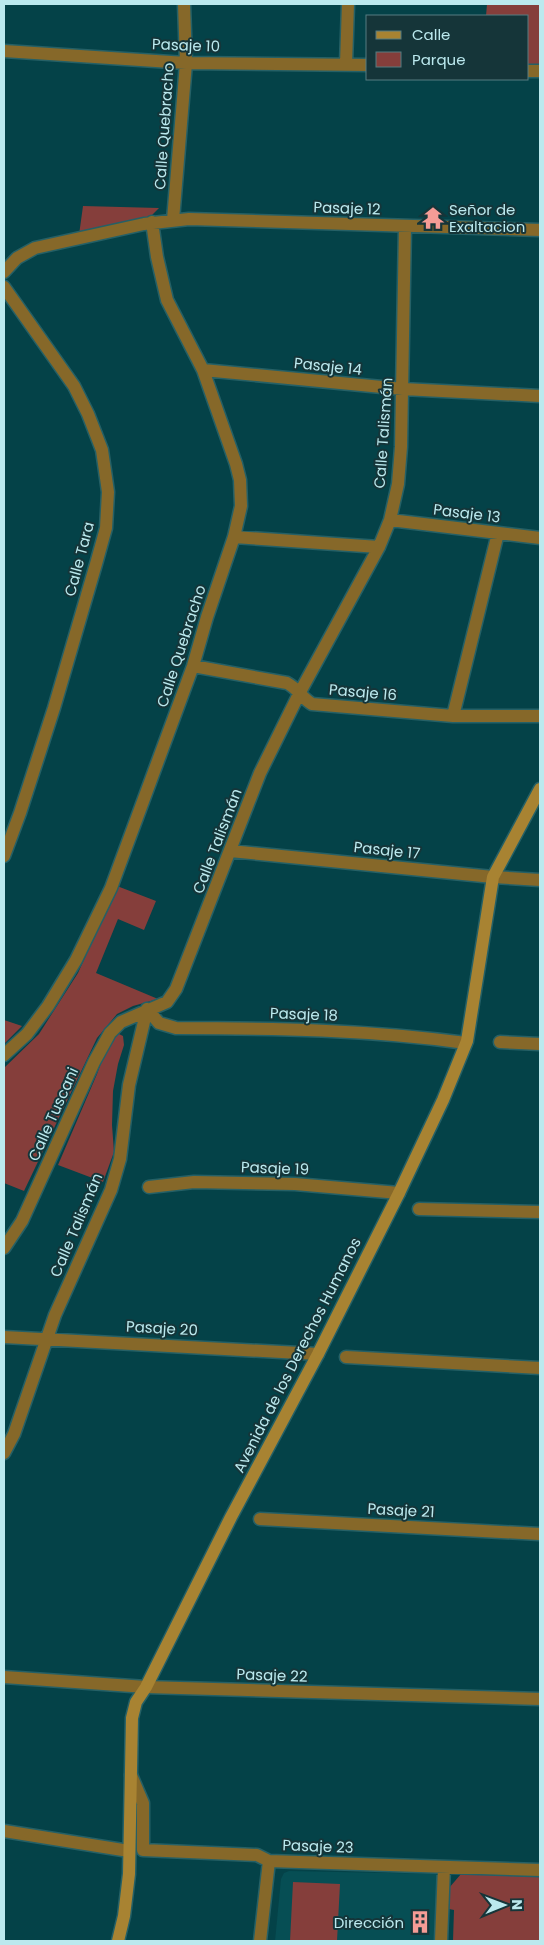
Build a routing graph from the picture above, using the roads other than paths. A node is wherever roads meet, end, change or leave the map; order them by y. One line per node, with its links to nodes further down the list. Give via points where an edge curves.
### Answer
1 (184, 4): 4 (street, Calle Quebracho)
2 (348, 4): 5 (street)
3 (4, 51): 4 (street, Pasaje 10)
4 (186, 63): 5 (street, Pasaje 10); 7 (street, Calle Quebracho)
5 (346, 64): 6 (street, Pasaje 10)
6 (366, 65)
7 (173, 220): 8 (street, Pasaje 12); 9 (street, Pasaje 12)
8 (152, 222): 11 (street, Pasaje 12, via 35,248 17,258); 13 (street, Calle Quebracho, via 167,300)
9 (405, 226): 10 (street, Pasaje 12); 14 (street, Calle Talismán)
10 (540, 230)
11 (4, 272)
12 (4, 287): 27 (street, Calle Tara, via 74,386 102,450 108,492 106,528 96,564 54,708)
13 (203, 370): 14 (street, Pasaje 14); 18 (street, Calle Quebracho, via 240,480 241,506)
14 (403, 389): 15 (street, Pasaje 14); 16 (street, Calle Talismán, via 398,484)
15 (540, 396)
16 (390, 520): 17 (street, Pasaje 13); 20 (street, Calle Talismán)
17 (498, 533): 19 (street, Pasaje 13); 23 (street)
18 (234, 537): 20 (street); 21 (street, Calle Quebracho)
19 (540, 538)
20 (379, 547): 22 (street, Calle Talismán)
21 (193, 666): 22 (street, Pasaje 16, via 287,683 294,686); 34 (street, Calle Quebracho, via 111,888 93,928 48,1006 27,1034)
22 (299, 694): 23 (street, Pasaje 16, via 312,704); 26 (street, Calle Talismán, via 260,773)
23 (452, 716): 24 (street, Pasaje 16)
24 (540, 716)
25 (540, 789): 28 (street, Avenida de los Derechos Humanos)
26 (230, 851): 28 (street, Pasaje 17); 30 (street, Calle Talismán, via 176,989 167,1002)
27 (4, 856)
28 (493, 877): 29 (street, Pasaje 17); 32 (street, Avenida de los Derechos Humanos)
29 (540, 880)
30 (147, 1009): 32 (street, Pasaje 18, via 159,1022 176,1028 324,1030); 39 (street, Calle Tuscani, via 121,1022 110,1033 22,1220); 41 (street, Calle Talismán, via 129,1085 120,1159 111,1190)
31 (500, 1042): 33 (street)
32 (466, 1044): 36 (street, Avenida de los Derechos Humanos)
33 (540, 1044)
34 (4, 1055)
35 (149, 1188): 36 (street, Pasaje 19, via 194,1182 295,1184)
36 (399, 1193): 42 (street, Avenida de los Derechos Humanos)
37 (419, 1209): 38 (street)
38 (540, 1212)
39 (4, 1248)
40 (4, 1336): 41 (street, Pasaje 20)
41 (47, 1338): 42 (street, Pasaje 20); 45 (street, Calle Talismán, via 14,1434)
42 (318, 1354): 49 (street, Avenida de los Derechos Humanos, via 231,1517)
43 (346, 1357): 44 (street)
44 (540, 1368)
45 (4, 1453)
46 (260, 1519): 47 (street, Pasaje 21)
47 (540, 1534)
48 (4, 1676): 49 (street, Pasaje 22)
49 (146, 1688): 50 (street, Pasaje 22); 51 (street, Avenida de los Derechos Humanos, via 136,1702 132,1718)
50 (540, 1699)
51 (130, 1775): 53 (street, Avenida de los Derechos Humanos); 54 (street, Pasaje 23, via 143,1803 143,1850 257,1855)
52 (4, 1831): 53 (street)
53 (129, 1851): 57 (street, Avenida de los Derechos Humanos, via 125,1908)
54 (269, 1861): 55 (street, Pasaje 23); 58 (street)
55 (444, 1867): 56 (street, Pasaje 23); 59 (street)
56 (540, 1870)
57 (118, 1941)
58 (260, 1941)
59 (441, 1941)

